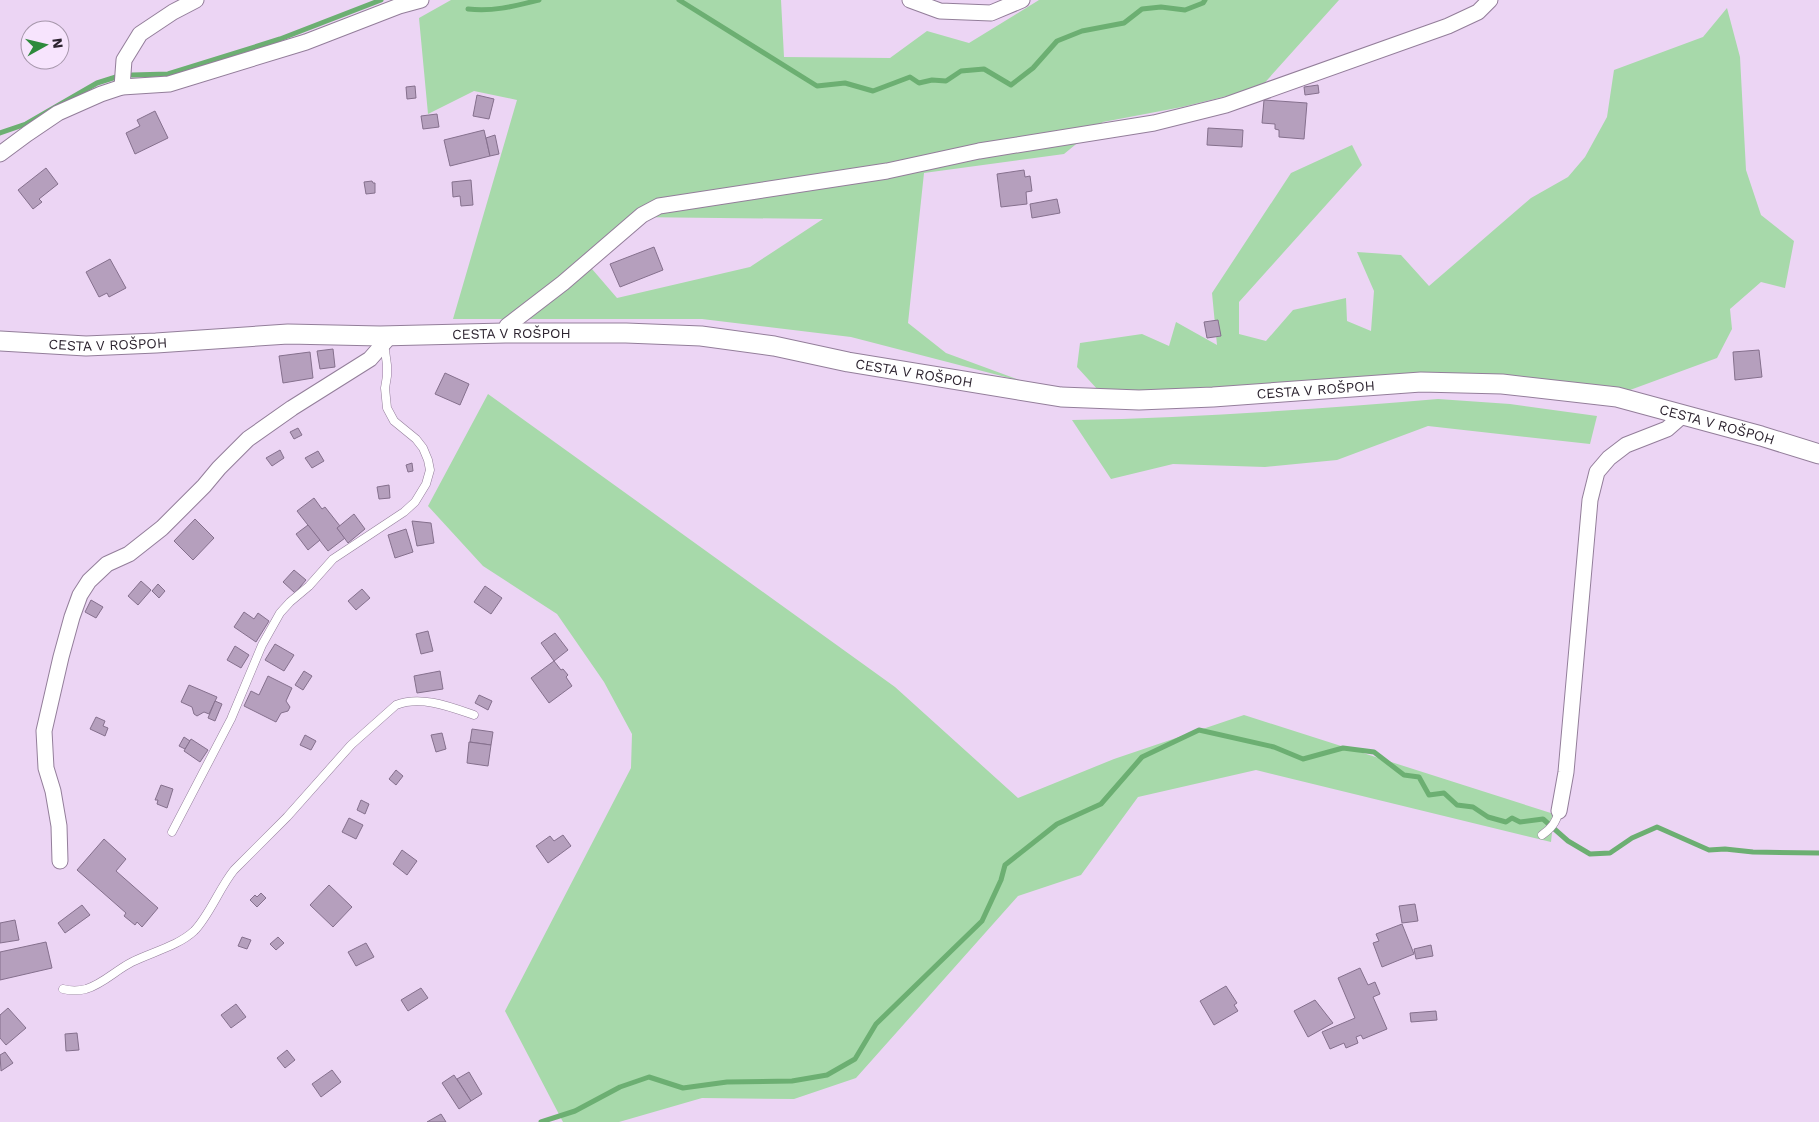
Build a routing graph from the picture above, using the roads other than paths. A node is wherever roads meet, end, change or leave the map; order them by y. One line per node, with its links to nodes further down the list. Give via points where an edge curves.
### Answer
1 (196, 0): 6 (street, via 140,34 124,60)
2 (421, 0): 6 (street, via 306,42 168,84)
3 (910, 0): 4 (street, via 940,11 991,13)
4 (1022, 0)
5 (1490, 0): 8 (street, via 1478,12 1448,26 1226,105 1154,123 979,151 887,171 659,206 642,215 507,326)
6 (122, 87): 7 (street, via 58,114)
7 (0, 154)
8 (505, 333): 9 (street, CESTA V ROŠPOH); 11 (street, CESTA V ROŠPOH, via 701,336 1060,397 1167,399 1422,382 1502,384 1618,397)
9 (387, 339): 10 (street, CESTA V ROŠPOH, via 288,334 86,346); 15 (lane, via 387,408 394,421 423,448 430,470 426,484 404,512 333,559 280,613 262,645 231,719); 17 (street, via 370,359 248,439 162,528 129,554 107,564 89,580 72,617 44,731 46,768 58,816)
10 (0, 341)
11 (1683, 415): 12 (street, CESTA V ROŠPOH); 14 (street, via 1667,429 1626,445 1597,472 1590,500 1566,772)
12 (1819, 454)
13 (474, 715): 18 (lane, via 428,702 396,705 351,745 234,870 195,930 131,962 87,989)
14 (1559, 811): 16 (lane, via 1556,821)
15 (172, 832)
16 (1542, 835)
17 (60, 861)
18 (63, 989)

